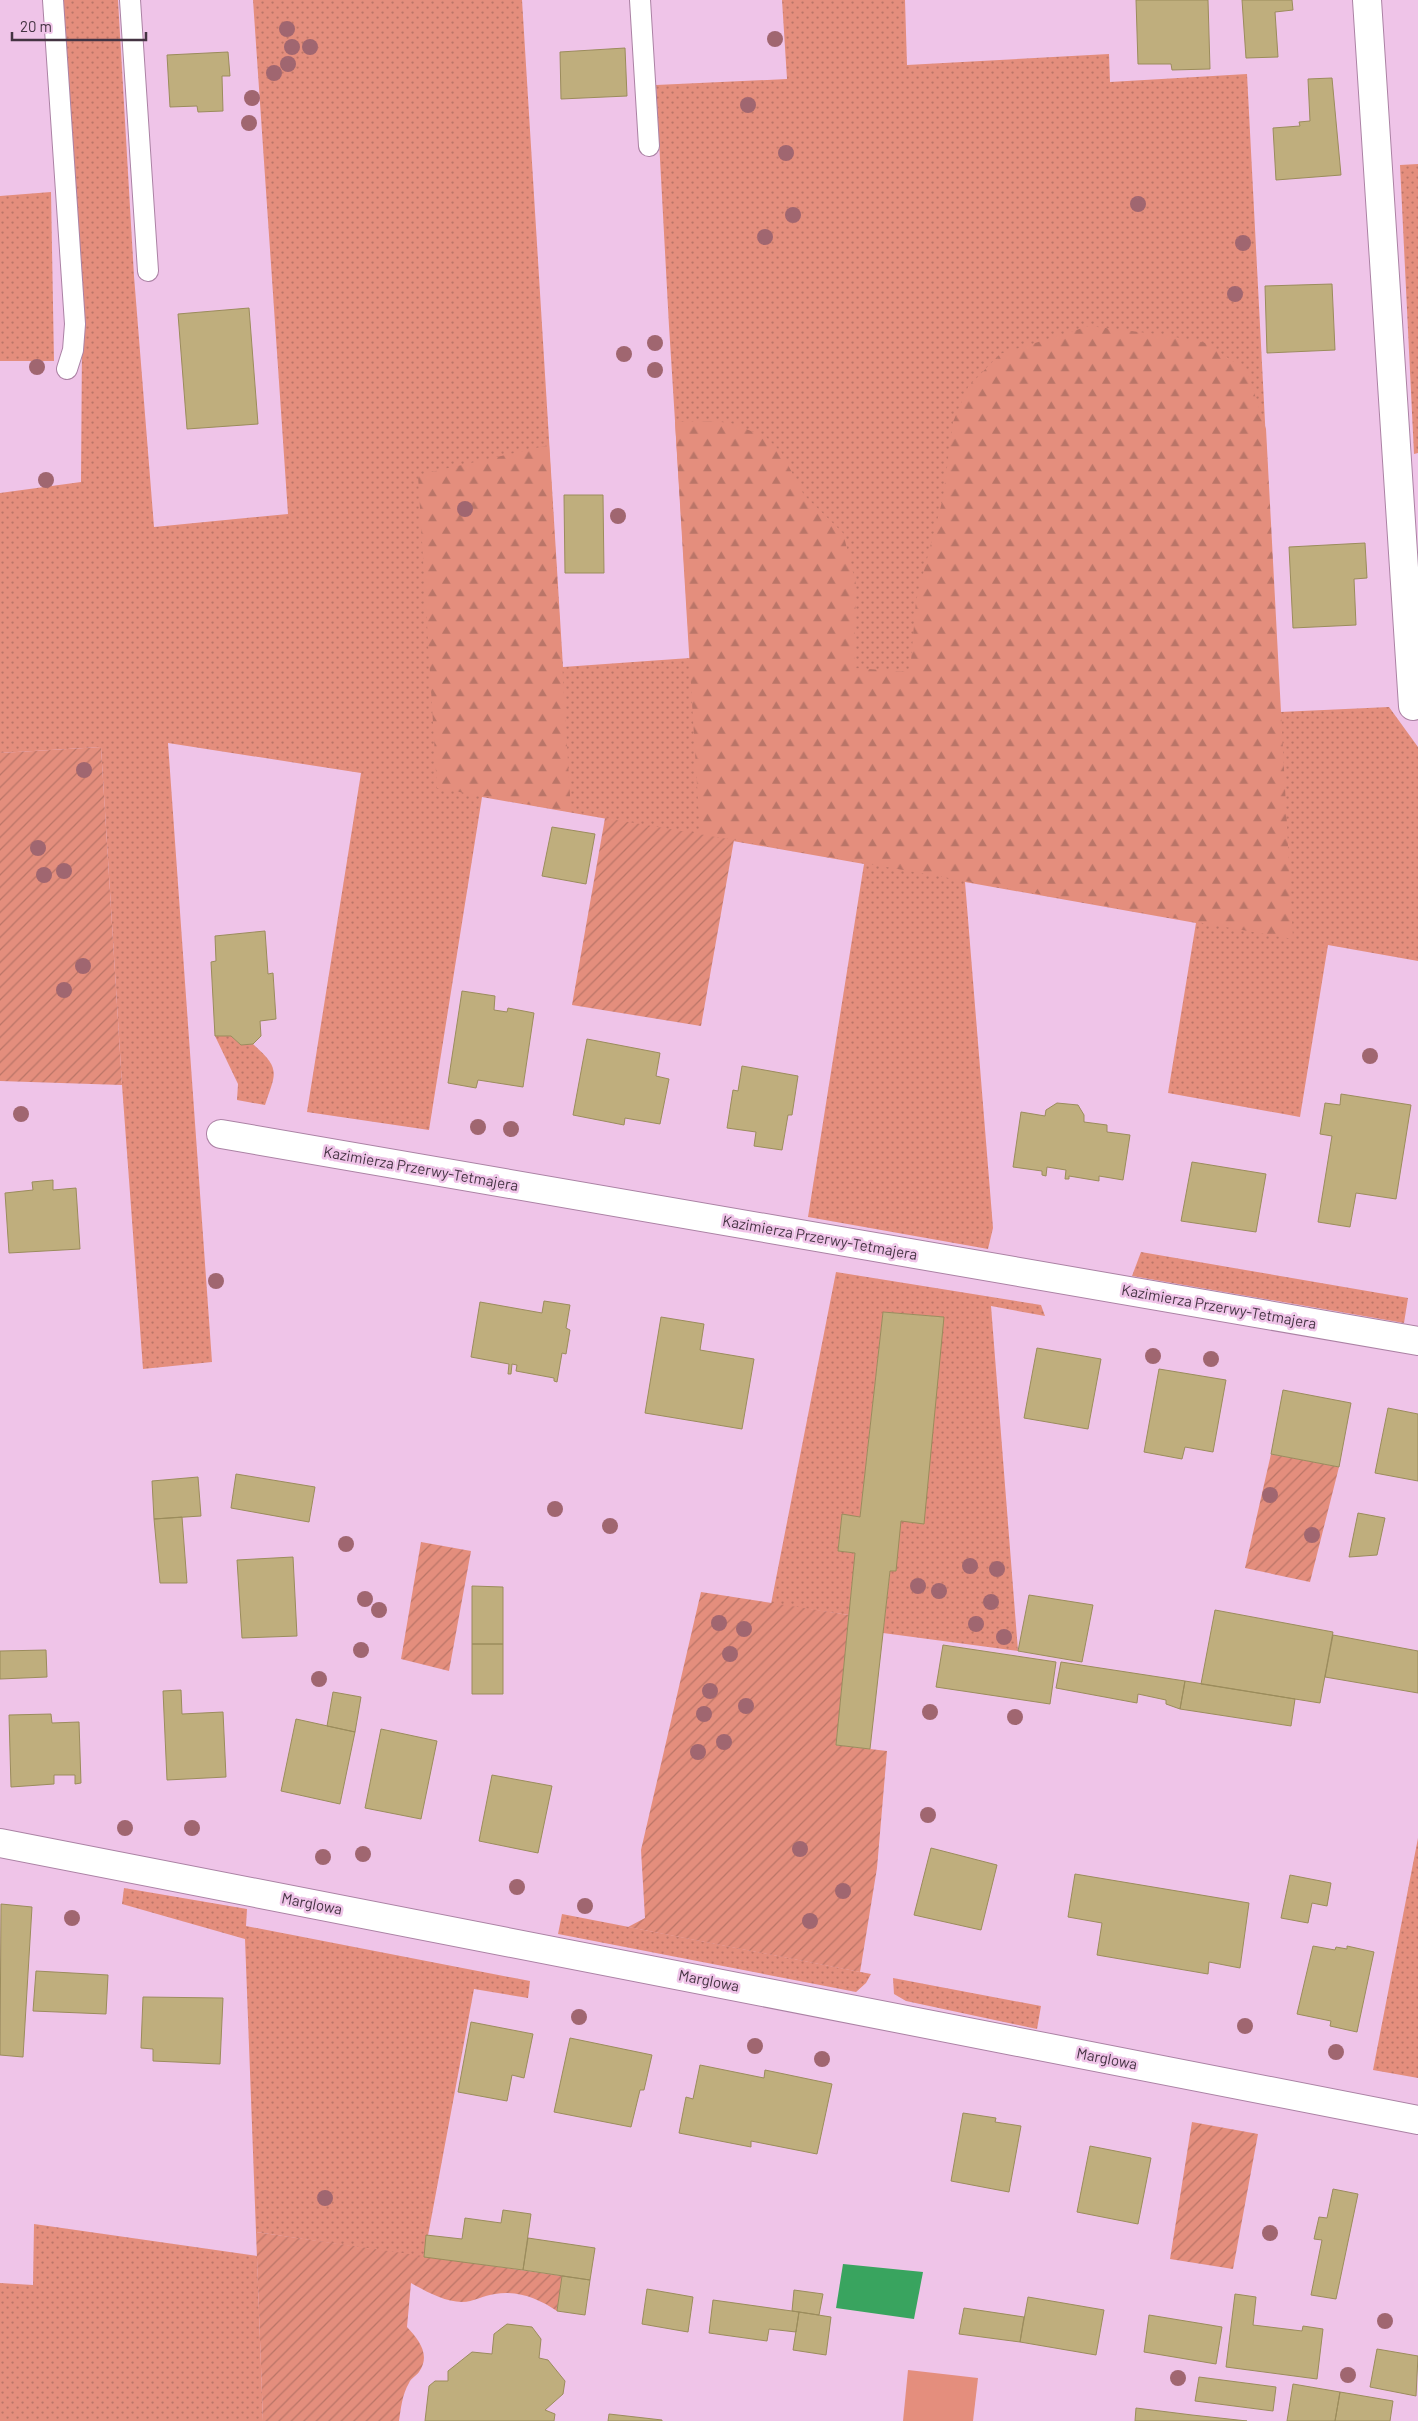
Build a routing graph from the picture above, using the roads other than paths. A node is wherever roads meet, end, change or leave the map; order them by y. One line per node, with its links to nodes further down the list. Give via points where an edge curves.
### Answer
1 (53, 0): 7 (lane, via 75,324 74,350)
2 (130, 0): 6 (lane)
3 (640, 0): 5 (lane)
4 (1367, 0): 8 (street)
5 (649, 146)
6 (148, 270)
7 (67, 369)
8 (1413, 706)
9 (221, 1134): 10 (street, Kazimierza Przerwy-Tetmajera)
10 (1418, 1341)
11 (0, 1843): 12 (street, Marglowa)
12 (1418, 2120)

